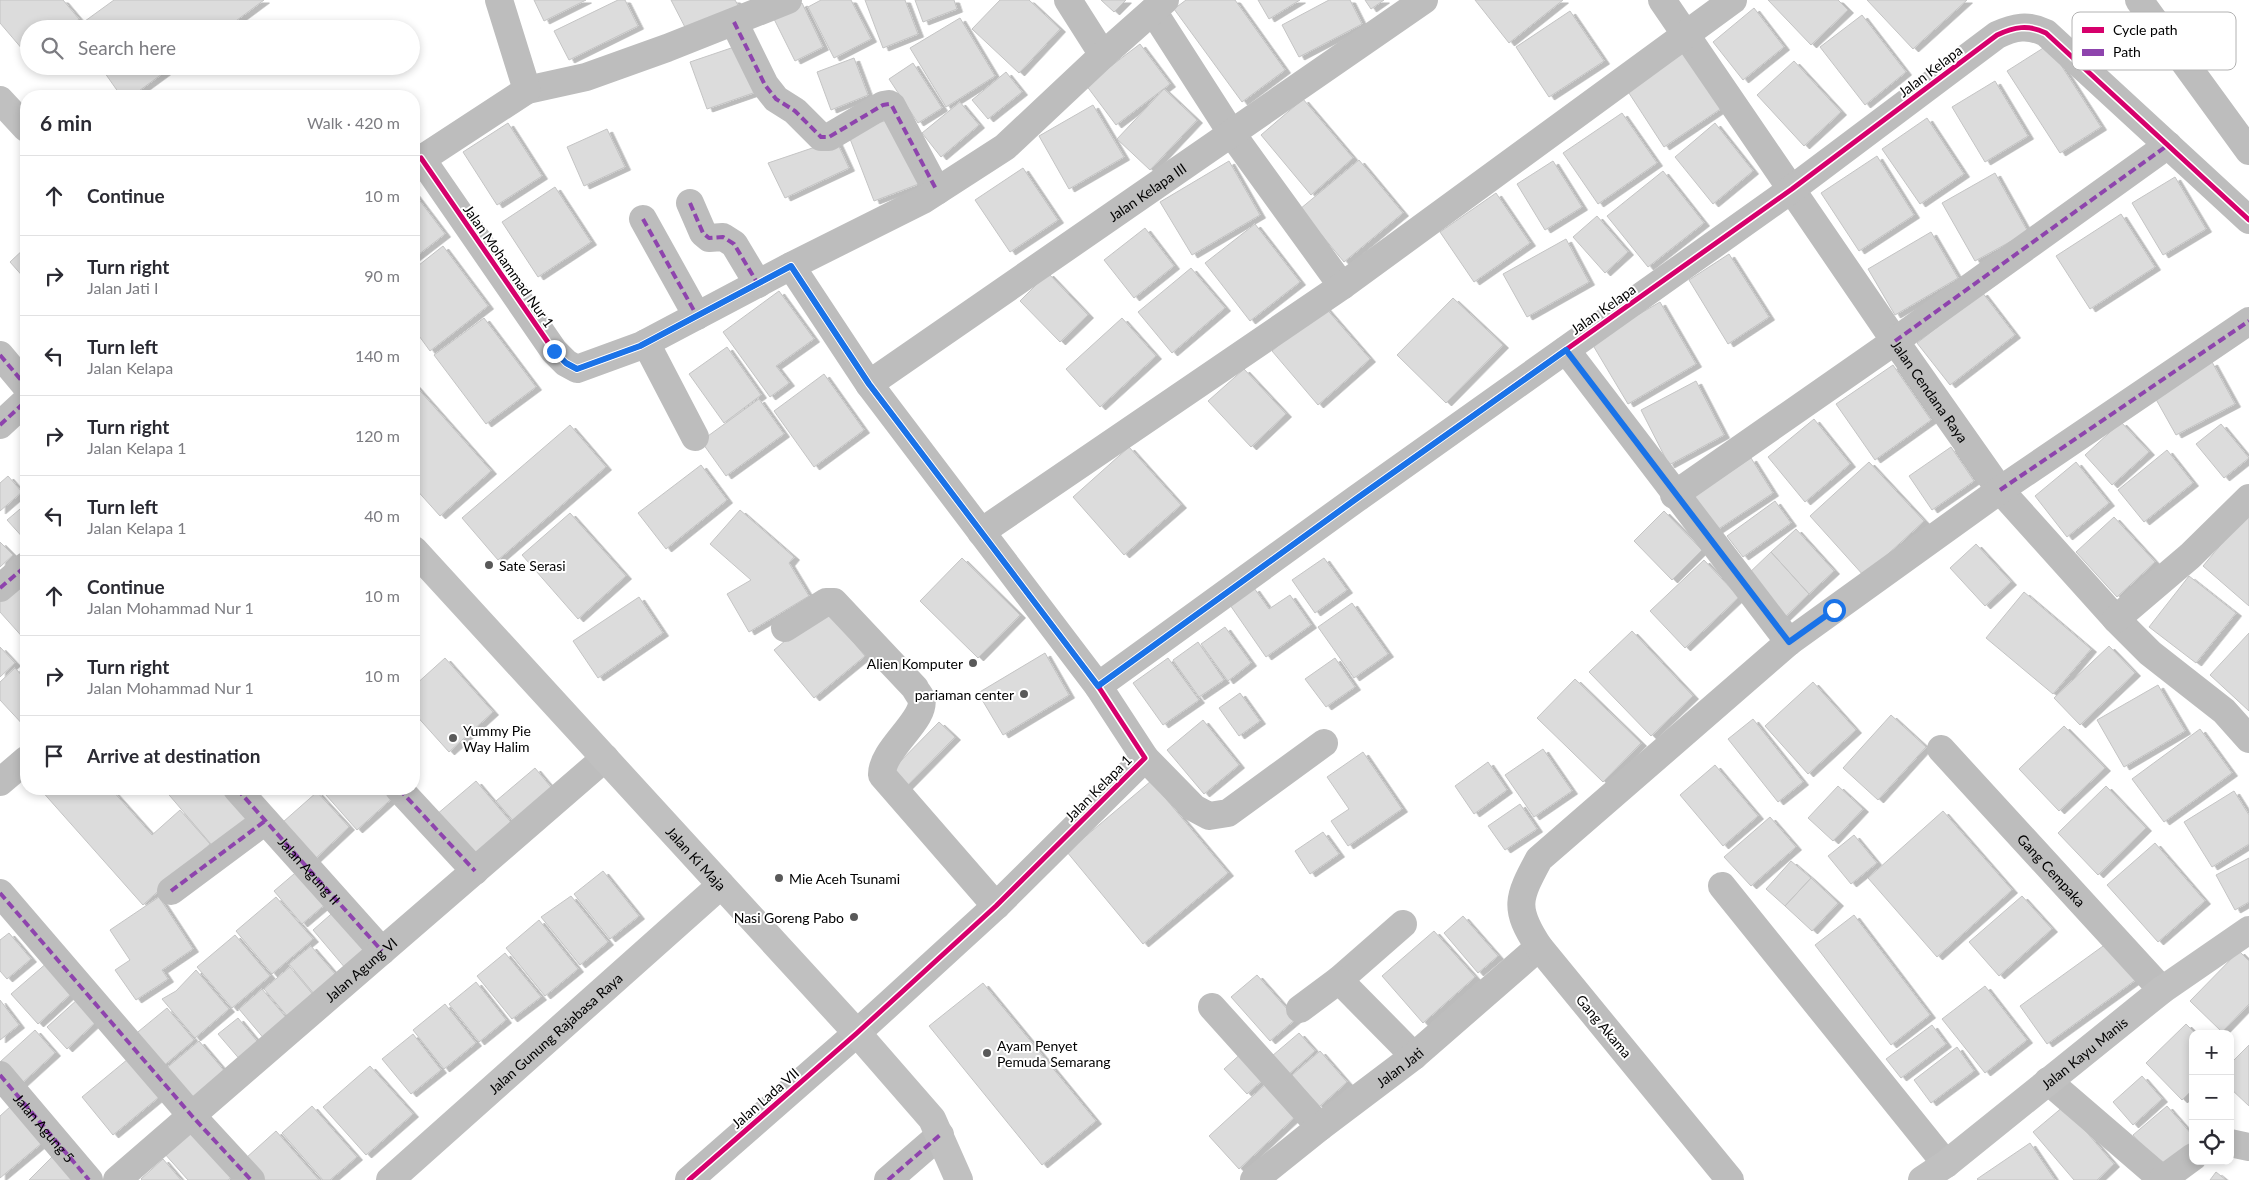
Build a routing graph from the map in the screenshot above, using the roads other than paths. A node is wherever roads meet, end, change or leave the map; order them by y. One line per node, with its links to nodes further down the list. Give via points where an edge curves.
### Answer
1 (499, 0): 16 (street)
2 (788, 0): 10 (street)
3 (1068, 0): 12 (street)
4 (1424, 0): 19 (street, Jalan Kelapa III)
5 (1662, 0): 11 (street, Jalan Cendana Raya)
6 (1733, 0): 11 (street)
7 (2139, 0): 9 (street)
8 (1159, 5): 12 (street); 19 (street)
9 (2148, 12)
10 (734, 22): 16 (street, via 586,76); 25 (street, via 776,99 795,111 821,137 829,137 883,105 892,106)
11 (1685, 36): 24 (street, Jalan Cendana Raya); 31 (street)
12 (1103, 55): 25 (street, via 1005,147)
13 (2072, 57): 24 (street, Jalan Kelapa, via 2036,28 2017,27 1997,35)
14 (2086, 70): 20 (street, Jalan Kelapa)
15 (2190, 70): 21 (street)
16 (527, 90): 22 (street)
17 (0, 100): 18 (main road)
18 (20, 122)
19 (1232, 134): 31 (street); 39 (street, Jalan Kelapa III)
20 (2168, 145): 28 (street, Jalan Kelapa); 34 (street)
21 (2249, 152)
22 (420, 160)
23 (420, 164): 35 (street, Jalan Mohammad Nur 1, via 554,351 566,363 577,369)
24 (1792, 189): 34 (street, Jalan Cendana Raya); 36 (street, Jalan Kelapa)
25 (937, 191): 29 (street)
26 (690, 203): 30 (street, via 703,234 709,238 723,237 734,244)
27 (643, 219): 32 (street)
28 (2249, 220)
29 (791, 266): 30 (street); 39 (street, Jalan Kelapa 1)
30 (758, 284): 32 (street)
31 (1342, 286): 46 (street)
32 (696, 316): 35 (street)
33 (2249, 321): 43 (street)
34 (1895, 341): 43 (street, Jalan Cendana Raya); 44 (street)
35 (646, 343): 42 (street)
36 (1566, 350): 44 (street); 53 (street, Jalan Kelapa)
37 (0, 355): 38 (street)
38 (20, 379)
39 (869, 384): 46 (street, Jalan Kelapa 1)
40 (20, 407): 41 (street)
41 (0, 425)
42 (695, 438)
43 (2000, 490): 50 (street, Jalan Cendana Raya); 52 (street)
44 (1674, 495): 52 (street)
45 (2249, 498): 50 (street, via 2190,556)
46 (982, 532): 53 (street, Jalan Kelapa 1)
47 (420, 557): 57 (main road, Jalan Ki Maja)
48 (20, 571): 49 (street)
49 (0, 588)
50 (2116, 619): 54 (street, Jalan Cendana Raya, via 2150,652 2224,711)
51 (785, 628): 69 (street, via 826,602 834,602 915,688 921,699 920,711 888,756 882,776)
52 (1789, 642): 72 (street, Gang Akama, via 1539,859 1523,888 1520,910 1525,927)
53 (1098, 686): 58 (street, Jalan Kelapa 1)
54 (2249, 739)
55 (1324, 743): 58 (street, via 1228,813 1209,816 1194,808)
56 (1941, 749): 75 (street, Gang Cempaka)
57 (605, 758): 64 (street, Jalan Agung VI); 65 (main road, Jalan Ki Maja)
58 (1144, 758): 69 (street, Jalan Kelapa 1)
59 (20, 765): 60 (street)
60 (0, 782)
61 (243, 795): 63 (street, Jalan Agung II)
62 (405, 795): 64 (street)
63 (265, 821): 67 (street); 73 (street, Jalan Agung II)
64 (475, 871): 73 (street, Jalan Agung VI)
65 (721, 886): 78 (main road, Jalan Ki Maja); 93 (main road, Jalan Gunung Rajabasa Raya)
66 (1722, 886): 88 (street)
67 (171, 891)
68 (0, 892): 82 (street)
69 (996, 906): 78 (street, Jalan Kelapa 1)
70 (1403, 924): 74 (street)
71 (2249, 930): 75 (main road, Jalan Kayu Manis)
72 (1539, 947): 79 (street, Jalan Jati); 98 (street, Gang Akama)
73 (382, 951): 82 (street, Jalan Agung VI)
74 (1338, 980): 77 (street); 79 (street)
75 (2162, 990): 81 (main road, Jalan Kayu Manis)
76 (1212, 1007): 83 (street)
77 (1300, 1009)
78 (856, 1033): 84 (main road, Jalan Ki Maja, via 932,1119); 94 (street, Jalan Lada VII)
79 (1414, 1056): 83 (street, Jalan Jati)
80 (0, 1075): 90 (street, Jalan Agung 5)
81 (2048, 1081): 88 (main road, Jalan Kayu Manis); 89 (street)
82 (192, 1116): 91 (street, Jalan Agung VI); 92 (street)
83 (1320, 1127): 97 (street, Jalan Jati)
84 (940, 1135): 95 (street); 96 (main road, Jalan Ki Maja)
85 (2234, 1144): 86 (street)
86 (2249, 1147)
87 (2189, 1159): 89 (street)
88 (1946, 1164): 99 (main road, Jalan Kayu Manis)
89 (2163, 1179)
90 (89, 1180)
91 (117, 1180)
92 (250, 1180)
93 (390, 1180)
94 (689, 1180)
95 (888, 1180)
96 (959, 1180)
97 (1254, 1180)
98 (1730, 1180)
99 (1922, 1180)

